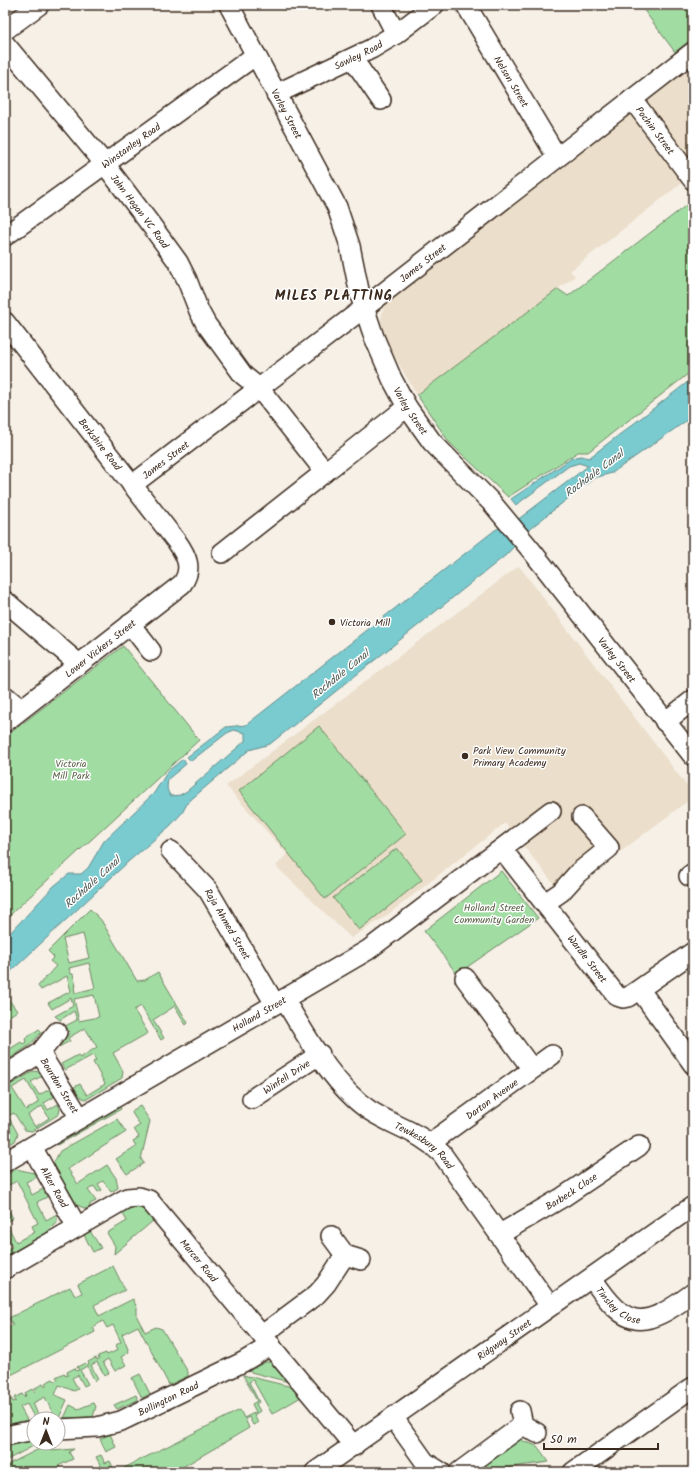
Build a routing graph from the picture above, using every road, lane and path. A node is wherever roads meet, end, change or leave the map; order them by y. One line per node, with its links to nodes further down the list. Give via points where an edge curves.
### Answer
1 (39, 5): 6 (street)
2 (229, 5): 10 (street, Varley Street)
3 (381, 5): 7 (street)
4 (434, 5): 7 (street, Sawley Road)
5 (466, 5): 15 (street, Nelson Street)
6 (5, 30)
7 (396, 34): 11 (street, Sawley Road)
8 (5, 44): 16 (street, John Hogan VC Road)
9 (693, 52): 13 (street, James Street)
10 (256, 55): 12 (street, Varley Street); 16 (street, Winstanley Road)
11 (353, 58): 12 (street, Sawley Road); 14 (street)
12 (276, 94): 19 (street, Varley Street, via 337,207 350,246)
13 (632, 99): 15 (street, James Street); 17 (street, Pochin Street)
14 (381, 100)
15 (557, 157): 19 (street, James Street)
16 (104, 163): 18 (street, Winstanley Road); 21 (street, John Hogan VC Road, via 178,262 206,324 243,375)
17 (693, 180)
18 (5, 236)
19 (364, 308): 21 (street, James Street); 22 (street, Varley Street, via 383,360)
20 (5, 322): 24 (street, Berkshire Road)
21 (259, 388): 23 (street, John Hogan VC Road); 24 (street, James Street)
22 (407, 407): 23 (street); 35 (street, Varley Street, via 432,442 503,515)
23 (325, 472): 25 (street)
24 (132, 485): 26 (street, Berkshire Road, via 182,550)
25 (222, 553)
26 (189, 570): 28 (street, Lower Vickers Street, via 182,584)
27 (5, 601): 30 (street)
28 (130, 624): 29 (street); 30 (street, Lower Vickers Street)
29 (151, 651)
30 (79, 664): 33 (street, Lower Vickers Street)
31 (5, 696): 33 (street)
32 (693, 700): 35 (street)
33 (21, 709): 34 (street, Lower Vickers Street)
34 (5, 722)
35 (665, 722): 36 (street, Varley Street)
36 (693, 756)
37 (551, 811): 39 (street, Holland Street)
38 (582, 817): 41 (street, via 609,848 578,872 561,892)
39 (502, 849): 41 (street, Wardle Street); 45 (street, Holland Street, via 368,950)
40 (171, 851): 45 (street, Raja Ahmed Street, via 208,890)
41 (545, 903): 44 (street, Wardle Street, via 617,996 628,997)
42 (693, 952): 44 (street, Wardle Street)
43 (465, 978): 51 (street)
44 (640, 990): 50 (street)
45 (279, 1001): 48 (street, Tewkesbury Road); 54 (street, Holland Street)
46 (57, 1032): 47 (street, Bourdon Street)
47 (40, 1053): 52 (street, Bourdon Street); 54 (street, Bourdon Street)
48 (320, 1054): 53 (street, Winfell Drive); 55 (street, Tewkesbury Road, via 338,1081 359,1102)
49 (552, 1055): 51 (street, Darton Avenue)
50 (693, 1064)
51 (532, 1069): 55 (street, Darton Avenue)
52 (5, 1075)
53 (252, 1099)
54 (80, 1118): 57 (street, Holland Street)
55 (432, 1144): 61 (street, Tewkesbury Road, via 452,1165)
56 (639, 1146): 61 (street, Barbeck Close, via 563,1197)
57 (32, 1147): 58 (street, Holland Street); 60 (street, Alker Road)
58 (5, 1162)
59 (693, 1206): 64 (street, Ridgway Street)
60 (77, 1227): 63 (street, Marcer Road); 67 (street, Marcer Road, via 127,1198 140,1196 149,1200)
61 (500, 1234): 66 (street, Tewkesbury Road)
62 (331, 1236): 67 (street, Bollington Road, via 348,1261 312,1288)
63 (5, 1269)
64 (592, 1278): 65 (street, Tinsley Close, via 616,1310 630,1319 655,1318); 66 (street, Ridgway Street)
65 (693, 1293)
66 (550, 1306): 69 (street, Ridgway Street)
67 (267, 1340): 71 (street, Bollington Road, via 243,1362 121,1421 97,1427); 74 (street, Marcer Road)
68 (693, 1387): 78 (street)
69 (393, 1417): 74 (street, Ridgway Street); 76 (street, via 425,1462)
70 (527, 1423): 77 (street)
71 (66, 1429)
72 (26, 1432): 73 (street)
73 (5, 1436)
74 (354, 1446): 75 (street, Ridgway Street)
75 (315, 1472)
76 (441, 1472)
77 (459, 1472)
78 (573, 1472)

